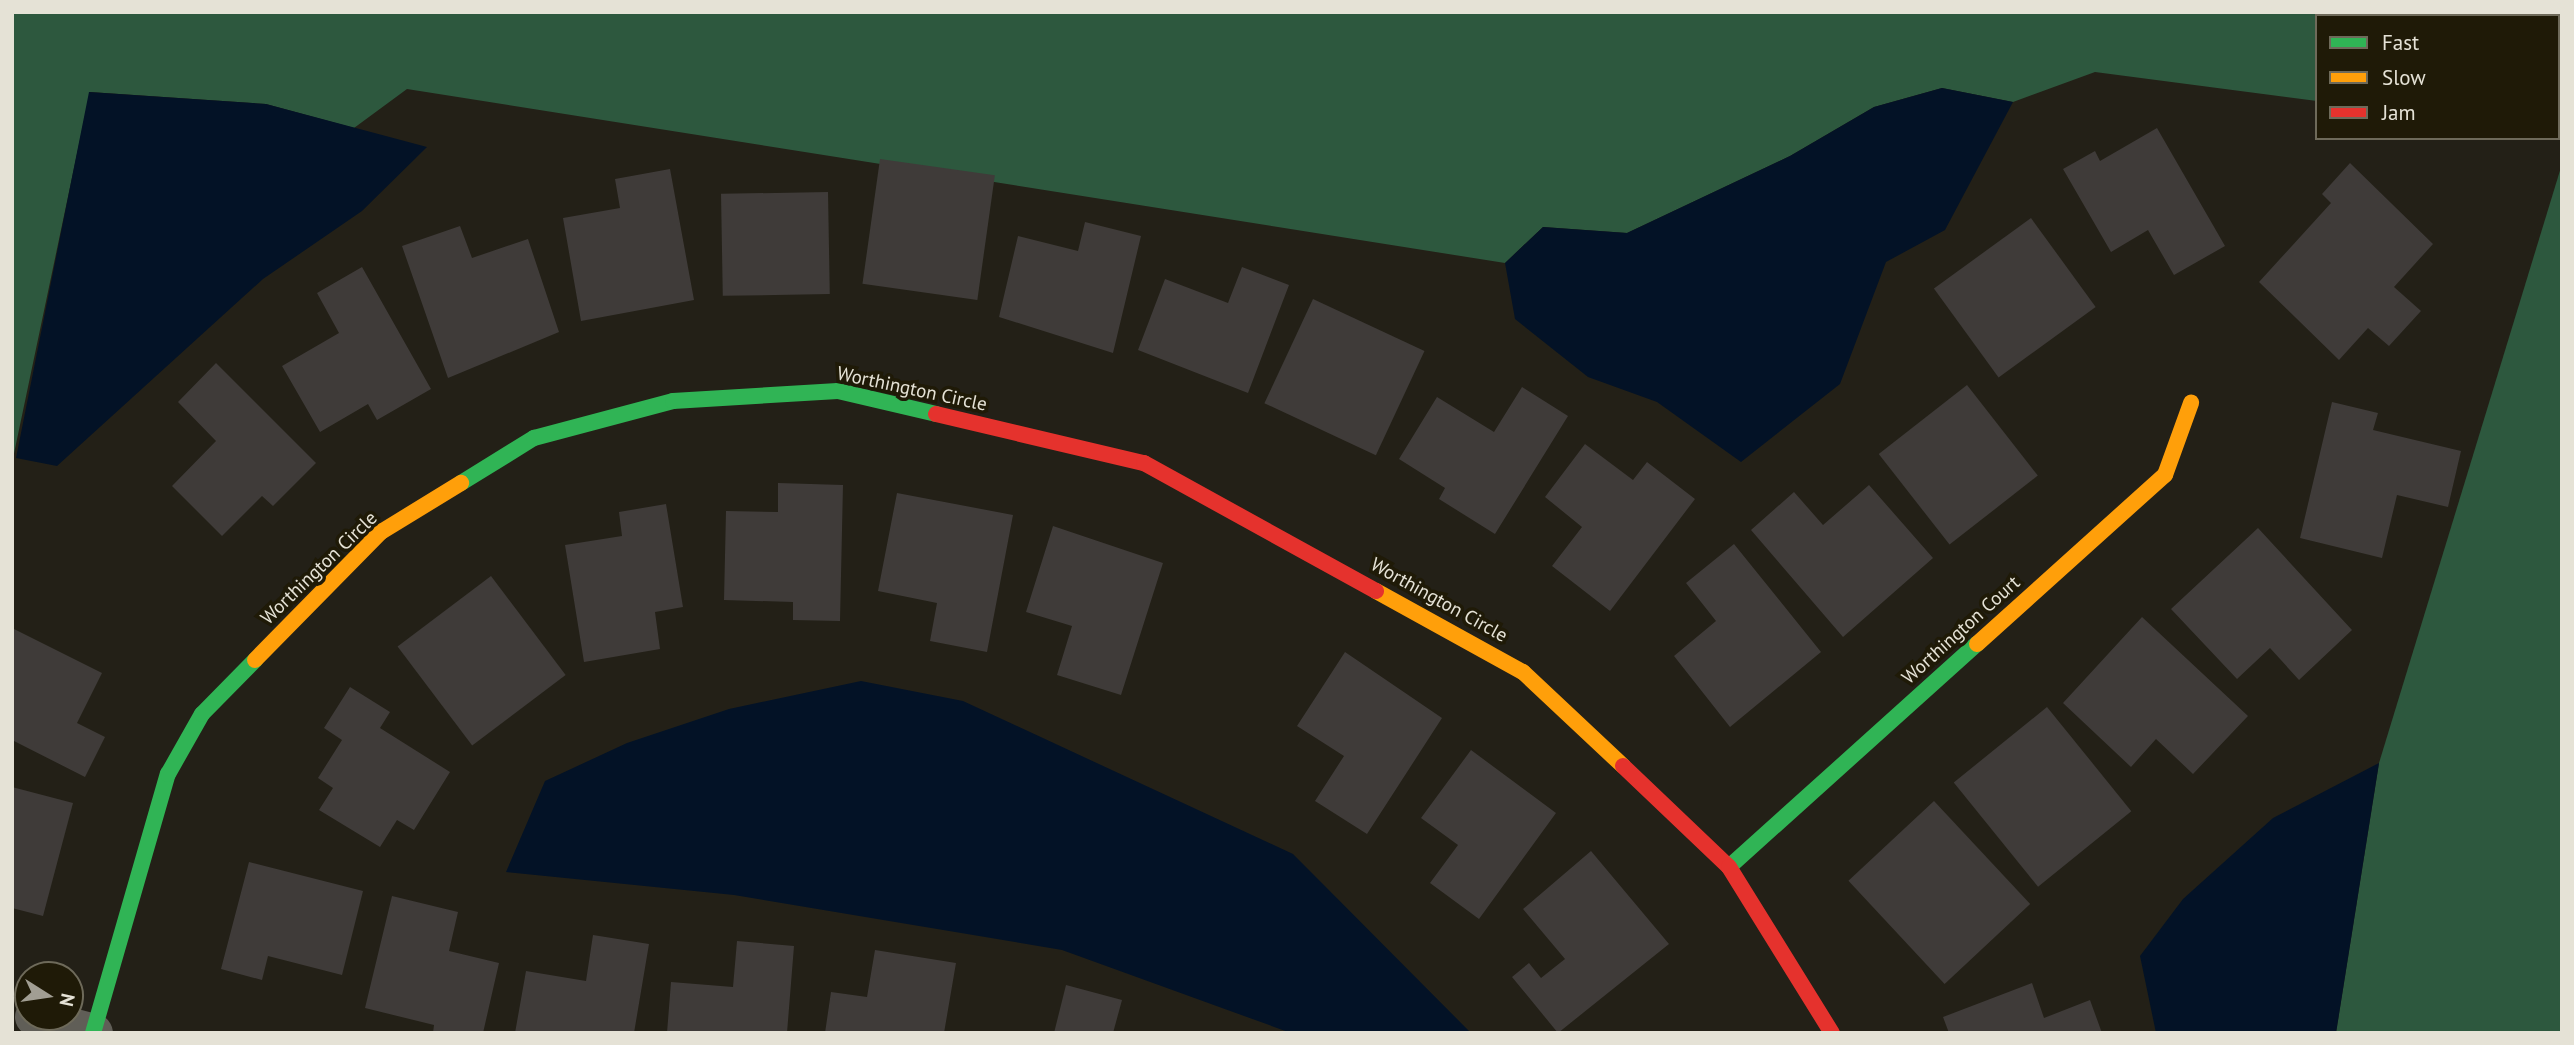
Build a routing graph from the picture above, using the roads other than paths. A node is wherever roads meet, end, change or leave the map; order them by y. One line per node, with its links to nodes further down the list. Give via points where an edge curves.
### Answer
1 (2190, 403): 2 (street, Worthington Court, via 2165,475)
2 (1729, 867): 3 (street, Worthington Circle, via 1524,672 1144,463 838,391 673,401 534,438 381,531 202,714 168,775); 4 (street, Worthington Circle)
3 (94, 1033)
4 (1832, 1033)

